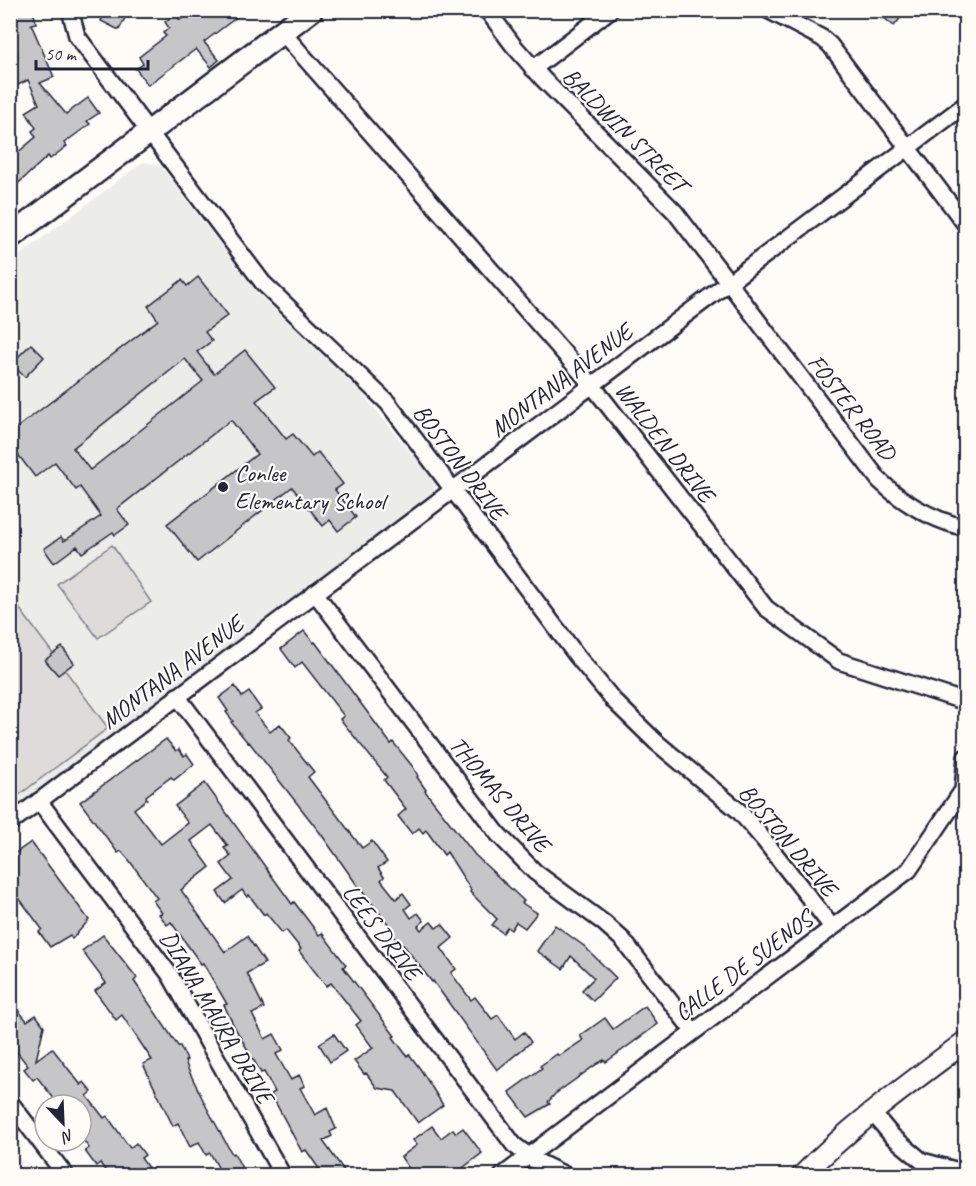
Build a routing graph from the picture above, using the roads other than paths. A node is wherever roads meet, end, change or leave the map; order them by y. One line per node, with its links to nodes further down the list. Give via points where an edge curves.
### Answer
1 (70, 10): 9 (street, BOSTON DRIVE, via 77,36)
2 (311, 10): 6 (main road)
3 (487, 10): 7 (street, BALDWIN STREET)
4 (610, 10): 7 (street)
5 (768, 10): 10 (street, via 826,41)
6 (282, 32): 9 (main road); 14 (street, WALDEN DRIVE)
7 (533, 69): 13 (street, BALDWIN STREET, via 666,202)
8 (966, 104): 10 (street, MONTANA AVENUE)
9 (150, 132): 12 (main road); 15 (street, BOSTON DRIVE, via 263,283 388,403)
10 (907, 148): 11 (street); 13 (street, MONTANA AVENUE)
11 (966, 225)
12 (10, 237)
13 (729, 283): 14 (street, MONTANA AVENUE); 16 (street, FOSTER ROAD, via 879,480 916,508)
14 (592, 385): 15 (street, MONTANA AVENUE); 19 (street, WALDEN DRIVE, via 766,608 839,661)
15 (453, 489): 17 (street, MONTANA AVENUE); 23 (street, BOSTON DRIVE, via 614,701 656,742 739,811)
16 (966, 528)
17 (315, 593): 18 (street, MONTANA AVENUE); 24 (street, THOMAS DRIVE, via 513,852 623,940)
18 (177, 696): 21 (street, MONTANA AVENUE); 28 (street, LEES DRIVE, via 507,1135)
19 (966, 702)
20 (966, 757): 23 (street, CALLE DE SUENOS, via 963,790 909,870)
21 (39, 801): 22 (street, MONTANA AVENUE); 31 (street, DIANA MAURA DRIVE, via 170,975)
22 (10, 823)
23 (832, 927): 24 (street, CALLE DE SUENOS)
24 (693, 1031): 28 (street, CALLE DE SUENOS)
25 (966, 1041): 27 (street)
26 (13, 1110): 30 (street)
27 (872, 1112): 29 (street, via 892,1136 922,1161); 34 (street)
28 (528, 1156): 32 (street, CALLE DE SUENOS); 33 (street, LEES DRIVE)
29 (966, 1173)
30 (66, 1176)
31 (283, 1176)
32 (502, 1176)
33 (567, 1176)
34 (802, 1176)

